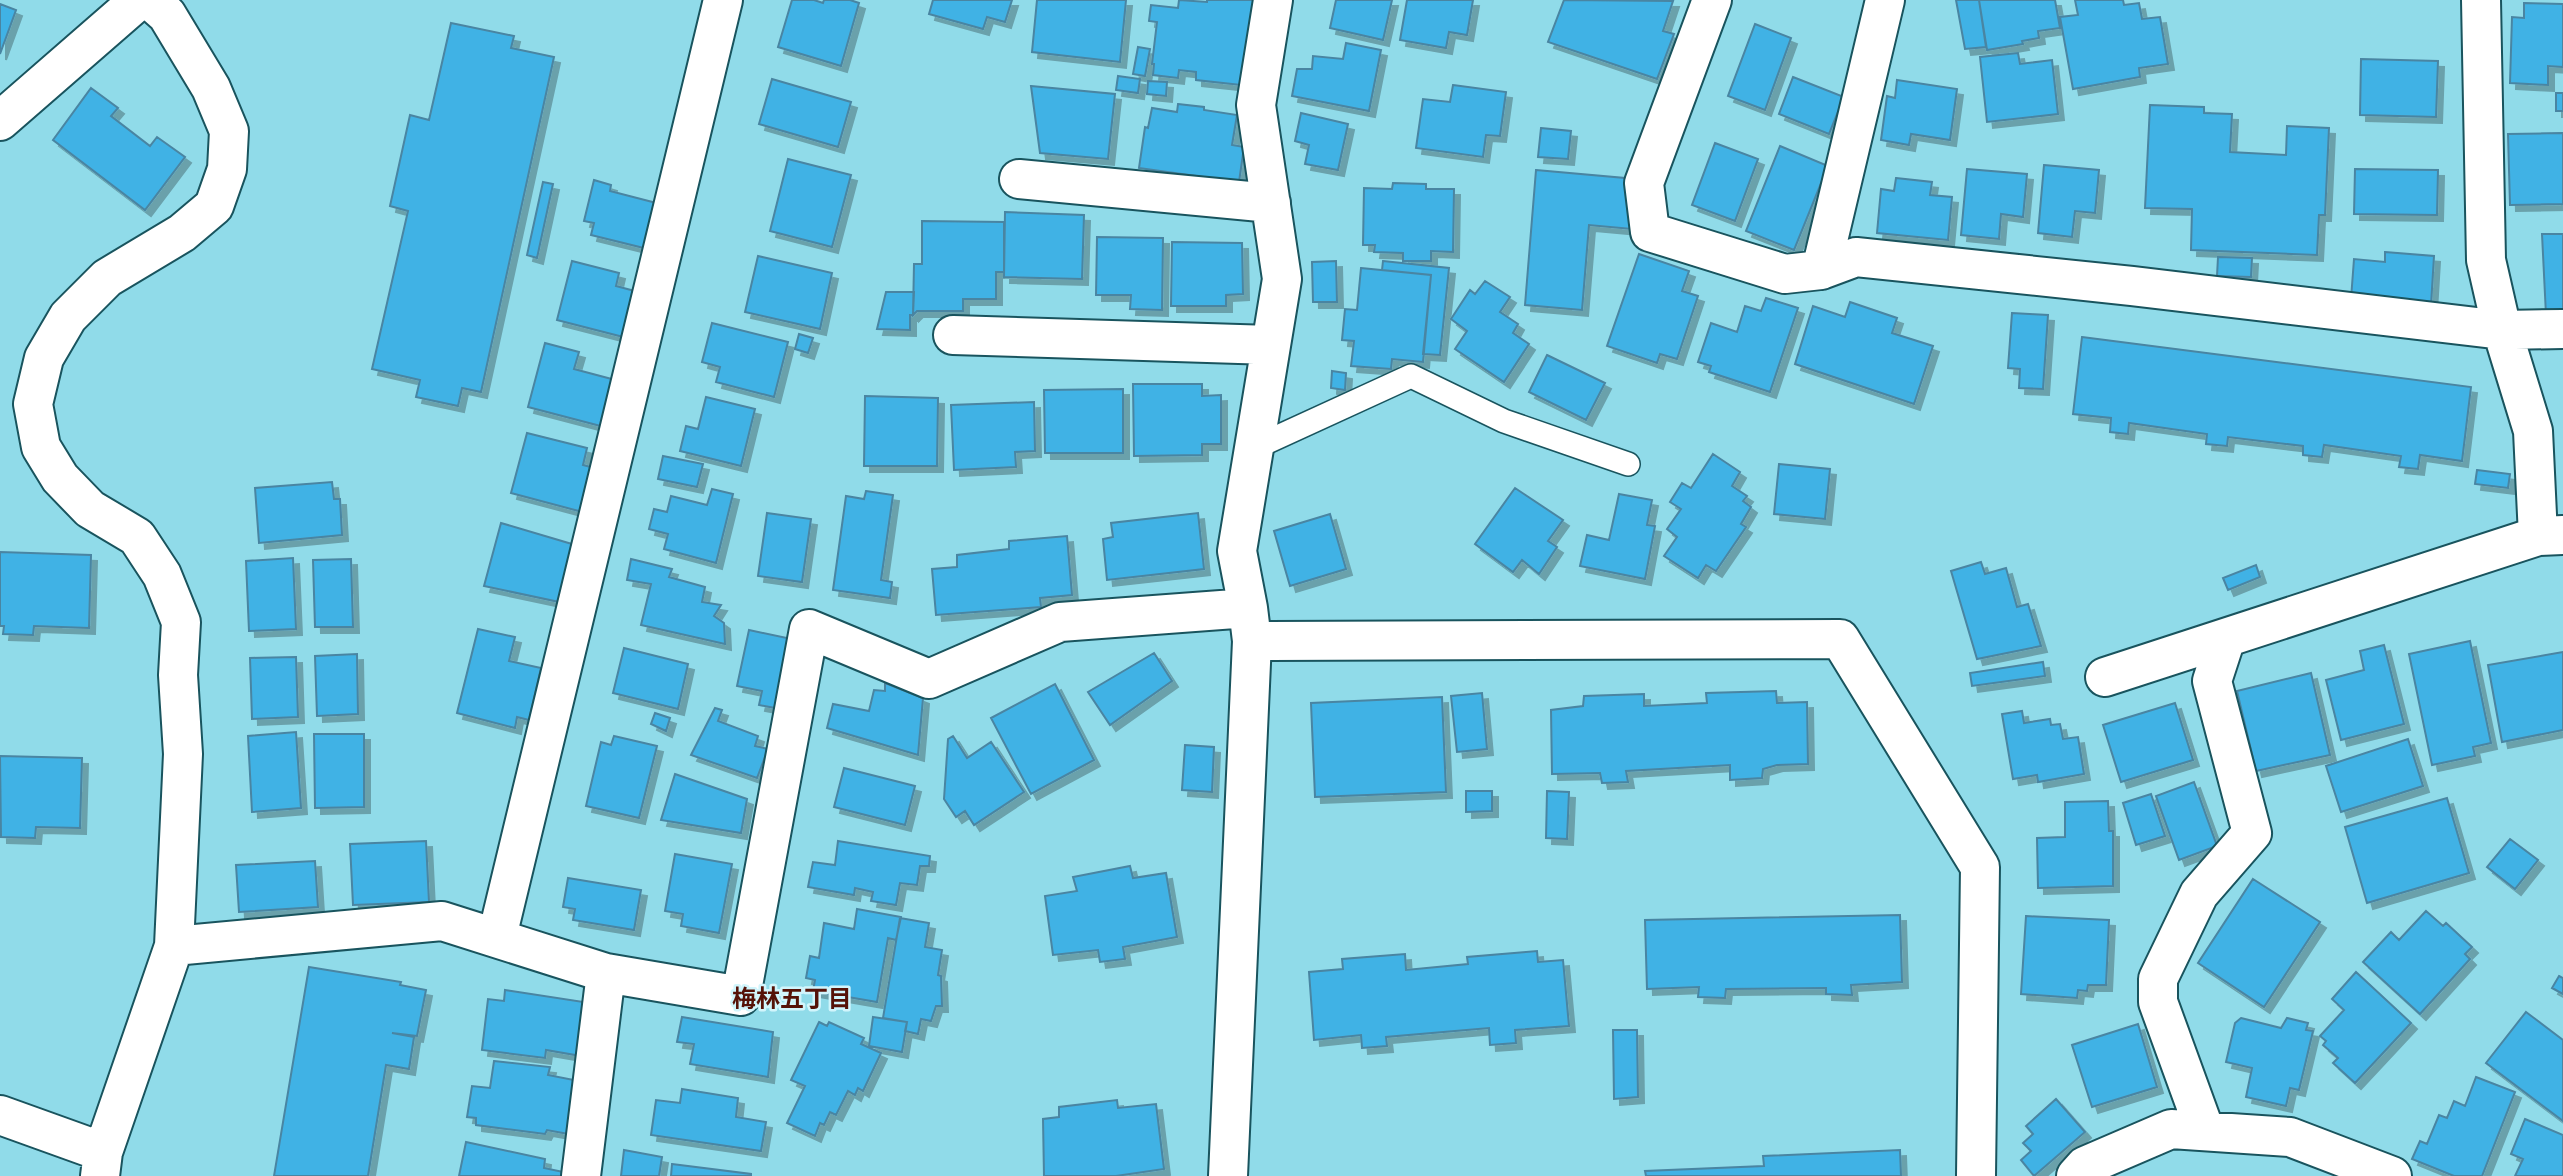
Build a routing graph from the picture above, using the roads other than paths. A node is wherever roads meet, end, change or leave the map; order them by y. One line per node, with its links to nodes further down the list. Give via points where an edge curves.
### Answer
1 (139, 0): 8 (street)
2 (150, 0): 23 (street, via 167,15 211,88 229,131 227,169 214,206 182,233 107,278 68,317 44,358 33,404 41,447 60,478 90,509 137,537 162,575 181,622 178,675 183,754)
3 (723, 0): 22 (street)
4 (1273, 0): 10 (street, via 1256,105)
5 (1712, 0): 11 (street, via 1644,183 1650,232 1785,274)
6 (1885, 0): 11 (street)
7 (2481, 0): 13 (street, via 2486,260)
8 (0, 121)
9 (1018, 179): 10 (street)
10 (1271, 204): 15 (street, via 1282,279)
11 (1821, 270): 13 (street, via 1856,257)
12 (2563, 329): 13 (street)
13 (2502, 330): 18 (street, via 2533,431)
14 (953, 335): 15 (street)
15 (1271, 345): 16 (street)
16 (1254, 448): 17 (lane, via 1411,376 1504,421); 19 (street, via 1237,551)
17 (1628, 464)
18 (2551, 535): 20 (street)
19 (1250, 624): 24 (street, via 1060,622 929,679 809,629 741,996); 29 (street); 30 (street, via 1840,639 1980,867)
20 (2226, 638): 21 (street); 26 (street, via 2213,681 2252,833 2199,894 2158,979 2158,1002)
21 (2105, 677)
22 (497, 937): 23 (street, via 442,921); 24 (street)
23 (174, 946): 27 (street)
24 (606, 973): 28 (street)
25 (0, 1115): 27 (street)
26 (2206, 1131): 31 (street, via 2171,1129 2085,1166); 32 (street, via 2290,1137)
27 (102, 1164)
28 (581, 1176)
29 (1228, 1176)
30 (1976, 1176)
31 (2076, 1176)
32 (2392, 1176)

